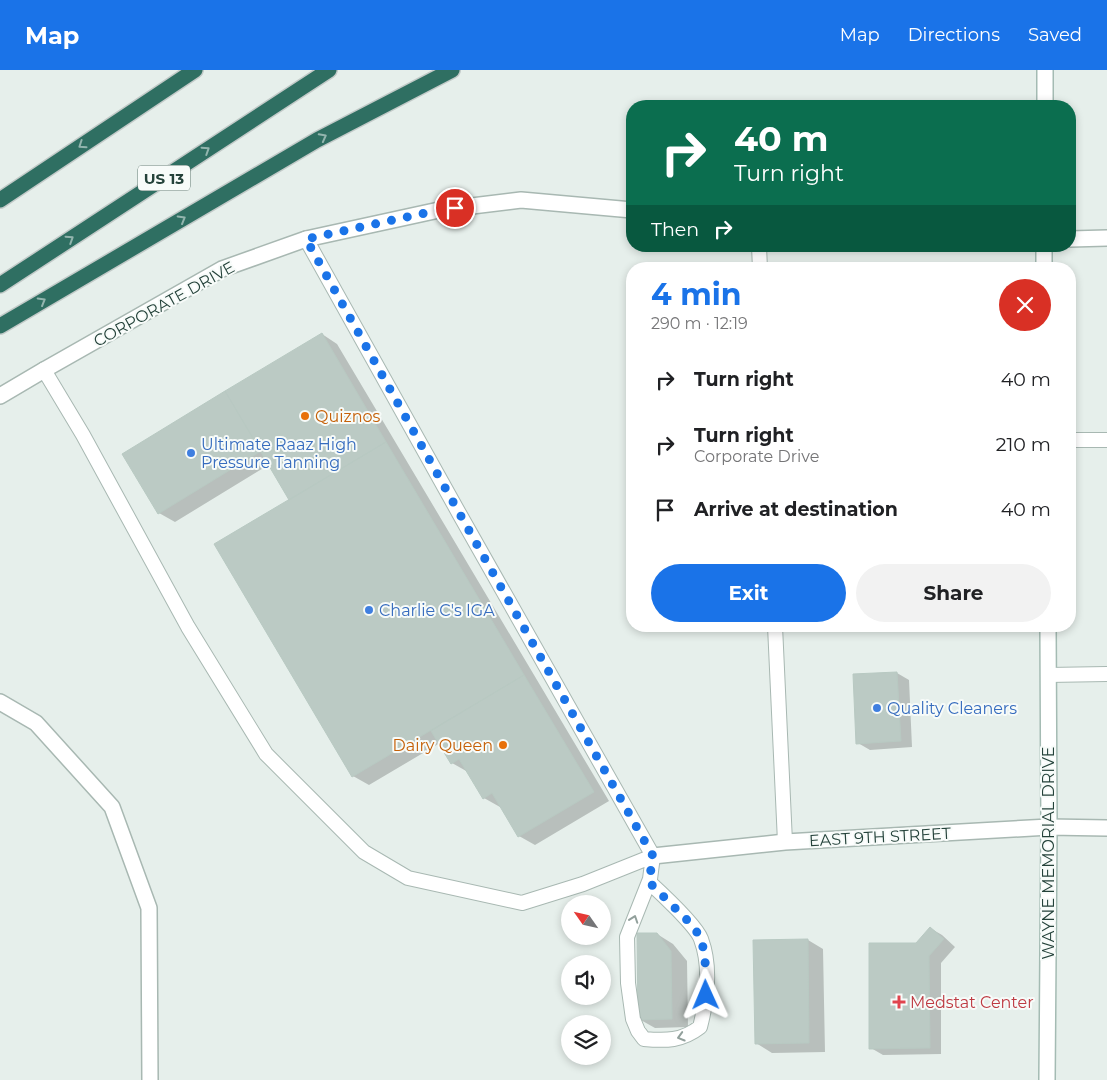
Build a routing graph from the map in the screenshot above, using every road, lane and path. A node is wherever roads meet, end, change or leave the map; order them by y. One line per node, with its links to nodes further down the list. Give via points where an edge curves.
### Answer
1 (181, 70): 7 (highway)
2 (195, 70): 7 (highway)
3 (329, 70): 13 (highway, US 13, one-way to 3)
4 (452, 70): 14 (highway, one-way to 4, via 317,140)
5 (1045, 70): 6 (street)
6 (1045, 100)
7 (109, 127): 8 (highway, one-way to 8)
8 (0, 200)
9 (626, 209): 11 (street, CORPORATE DRIVE, via 521,200 439,210)
10 (1107, 238): 12 (street)
11 (306, 239): 15 (street, CORPORATE DRIVE, via 222,269); 27 (lane)
12 (1076, 239)
13 (0, 285)
14 (0, 326)
15 (44, 370): 16 (street, CORPORATE DRIVE); 27 (lane, via 188,627 266,754 364,852 408,878 522,903 583,884)
16 (0, 396)
17 (1076, 440): 18 (lane)
18 (1107, 440)
19 (775, 632): 26 (lane)
20 (1048, 632): 22 (street, WAYNE MEMORIAL DRIVE)
21 (1107, 674): 22 (lane)
22 (1048, 675): 24 (street, WAYNE MEMORIAL DRIVE)
23 (0, 702): 29 (street, via 36,723 112,807 149,908)
24 (1049, 827): 25 (street, EAST 9TH STREET); 26 (street, EAST 9TH STREET); 30 (street, WAYNE MEMORIAL DRIVE)
25 (1107, 828)
26 (784, 842): 27 (street, EAST 9TH STREET)
27 (653, 856): 28 (lane)
28 (649, 882): 28 (lane, one-way to 28, via 701,938 706,995 700,1027 686,1037 644,1039 633,1019 627,937)
29 (150, 1080)
30 (1047, 1080)

